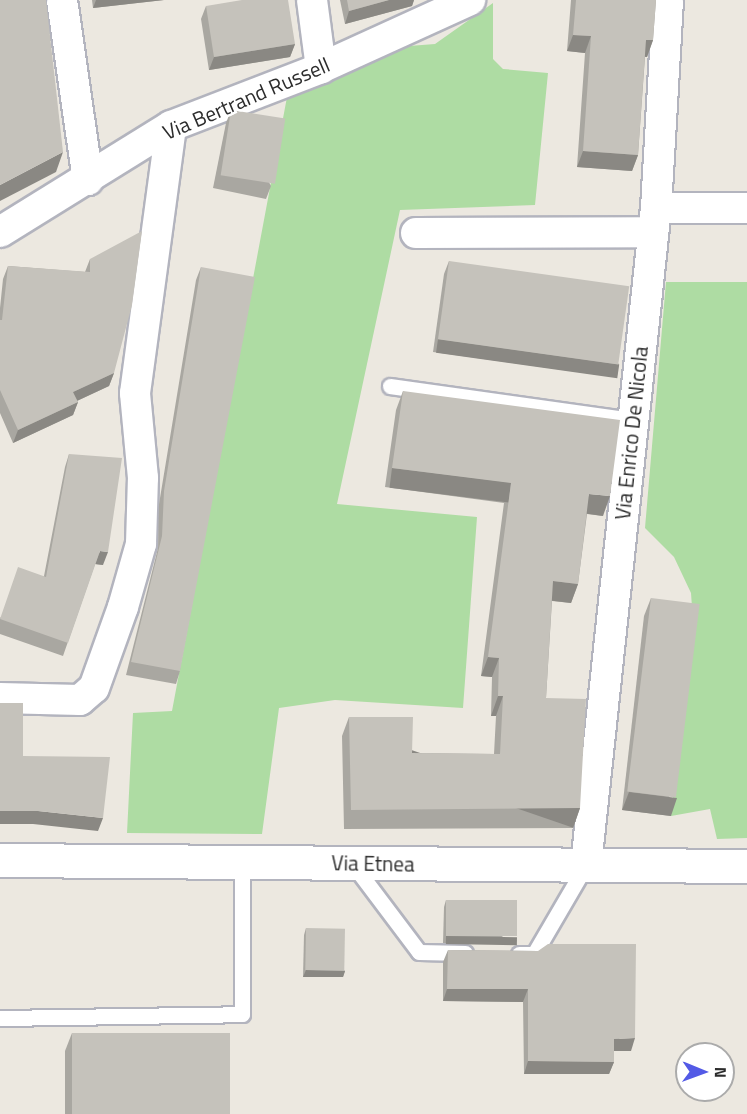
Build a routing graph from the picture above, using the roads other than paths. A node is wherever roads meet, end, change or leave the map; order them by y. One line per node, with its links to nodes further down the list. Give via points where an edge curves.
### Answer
1 (62, 0): 7 (street)
2 (312, 0): 5 (street)
3 (470, 0): 5 (street, Via Bertrand Russell)
4 (668, 0): 9 (street, Via Enrico De Nicola)
5 (321, 68): 6 (street, Via Bertrand Russell)
6 (171, 126): 7 (street, Via Bertrand Russell); 14 (street, via 135,393 143,478 141,544 126,597 94,688 80,700)
7 (88, 180): 10 (street, Via Bertrand Russell)
8 (747, 208): 9 (street)
9 (655, 220): 11 (street); 13 (street, Via Enrico De Nicola)
10 (0, 232)
11 (416, 233)
12 (390, 386): 13 (lane)
13 (632, 420): 18 (street, Via Enrico De Nicola)
14 (0, 698)
15 (0, 860): 16 (main road, Via Etnea)
16 (242, 862): 17 (main road, Via Etnea); 22 (lane, via 242,1014)
17 (351, 863): 18 (main road, Via Etnea); 20 (lane, via 419,952)
18 (586, 865): 19 (main road, Via Etnea); 21 (lane, via 534,954)
19 (747, 866)
20 (477, 953)
21 (500, 954)
22 (0, 1018)

